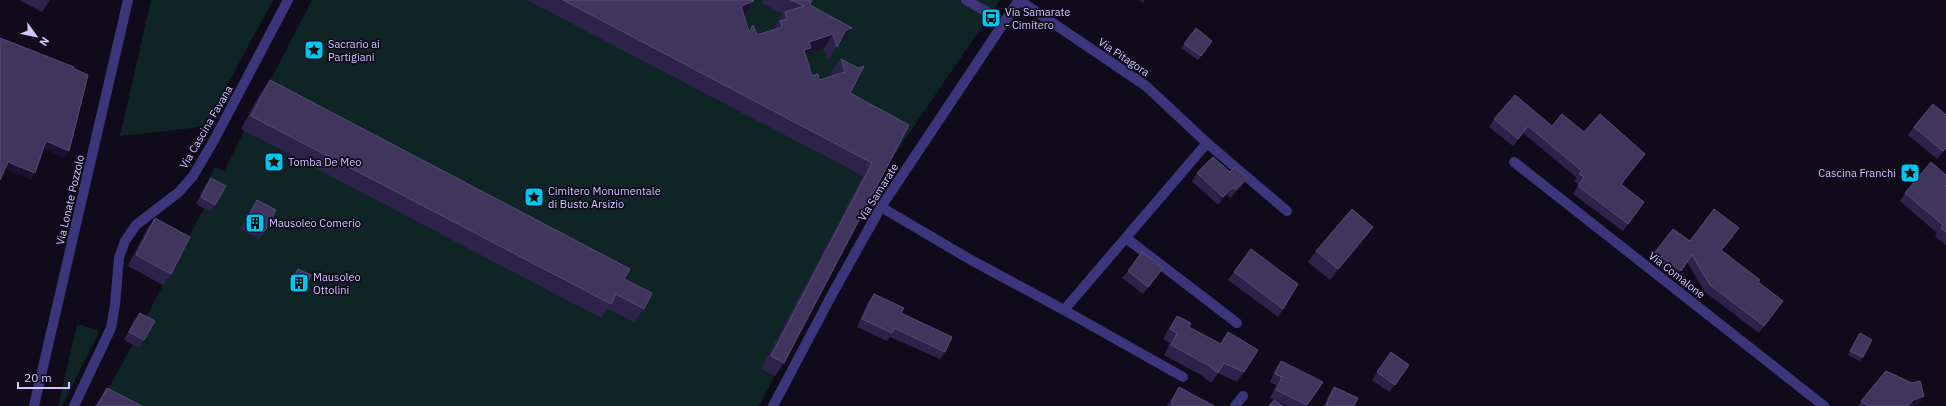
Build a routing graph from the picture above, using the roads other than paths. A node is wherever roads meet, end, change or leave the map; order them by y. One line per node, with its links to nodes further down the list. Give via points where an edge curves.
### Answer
1 (128, 0): 15 (street, Via Lonate Pozzolo)
2 (288, 0): 16 (street, Via Cascina Favana, via 214,142 193,176 176,195 136,225 125,241 119,258 111,328)
3 (966, 0): 5 (street)
4 (1019, 0): 6 (street, Via Pitagora, via 1146,86); 8 (street, Via Samarate)
5 (992, 14)
6 (1207, 144): 9 (street, Via Pitagora); 10 (street)
7 (1514, 162): 19 (street, Via Comalone)
8 (881, 207): 11 (street, via 971,260); 17 (street, Via Samarate)
9 (1287, 211)
10 (1126, 238): 11 (street); 12 (street)
11 (1064, 310): 13 (street)
12 (1237, 323)
13 (1183, 377)
14 (1243, 396): 18 (street)
15 (34, 406)
16 (74, 406)
17 (773, 406)
18 (1235, 406)
19 (1824, 406)

